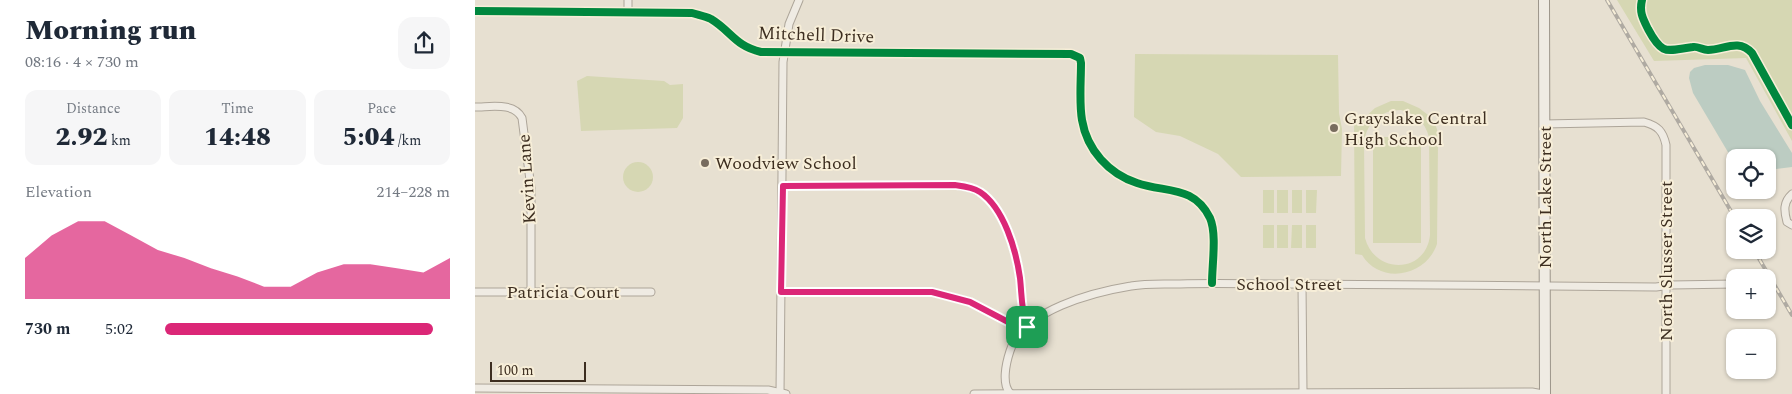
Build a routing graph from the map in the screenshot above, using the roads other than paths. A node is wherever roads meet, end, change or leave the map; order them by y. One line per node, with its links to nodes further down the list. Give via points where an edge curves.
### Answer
1 (628, 0): 5 (street)
2 (799, 0): 6 (street, via 789,24)
3 (1544, 0): 8 (street, North Lake Street)
4 (475, 11): 5 (street, Mitchell Drive)
5 (628, 12): 6 (street, Mitchell Drive, via 700,15 711,19 738,43 752,50)
6 (784, 52): 9 (street); 12 (street, Mitchell Drive, via 1071,54 1080,58 1082,120 1093,150 1104,163 1125,178 1181,192 1201,205 1212,225)
7 (475, 107): 18 (street, Kevin Lane, via 509,108 522,118 531,188)
8 (1544, 124): 15 (street, North Slusser Street, via 1644,122 1660,129 1666,145); 16 (street, North Lake Street)
9 (783, 186): 20 (street); 21 (street, via 955,185 979,191 999,212 1011,242)
10 (1792, 194): 11 (street, via 1784,209 1787,222)
11 (1792, 225)
12 (1212, 283): 13 (street, School Street); 21 (street, School Street, via 1147,284 1098,292 1049,312)
13 (1302, 284): 16 (street, School Street); 23 (street)
14 (1726, 284): 15 (street, School Street)
15 (1666, 285): 16 (street, School Street); 31 (street, North Slusser Street)
16 (1545, 286): 30 (street, North Lake Street)
17 (475, 292): 18 (street, Patricia Court)
18 (531, 292): 19 (street, Patricia Court)
19 (651, 292)
20 (781, 292): 21 (street, via 932,292 970,302 1010,323); 27 (street)
21 (1027, 327): 29 (street, School Street, via 1011,347 1007,360 1006,386)
22 (475, 388): 27 (street, via 768,390)
23 (1303, 392): 26 (street); 30 (street)
24 (1111, 393): 25 (street); 29 (street)
25 (1198, 393): 26 (street)
26 (1283, 393)
27 (782, 394)
28 (974, 394): 29 (street)
29 (1011, 394)
30 (1544, 394)
31 (1666, 394)

